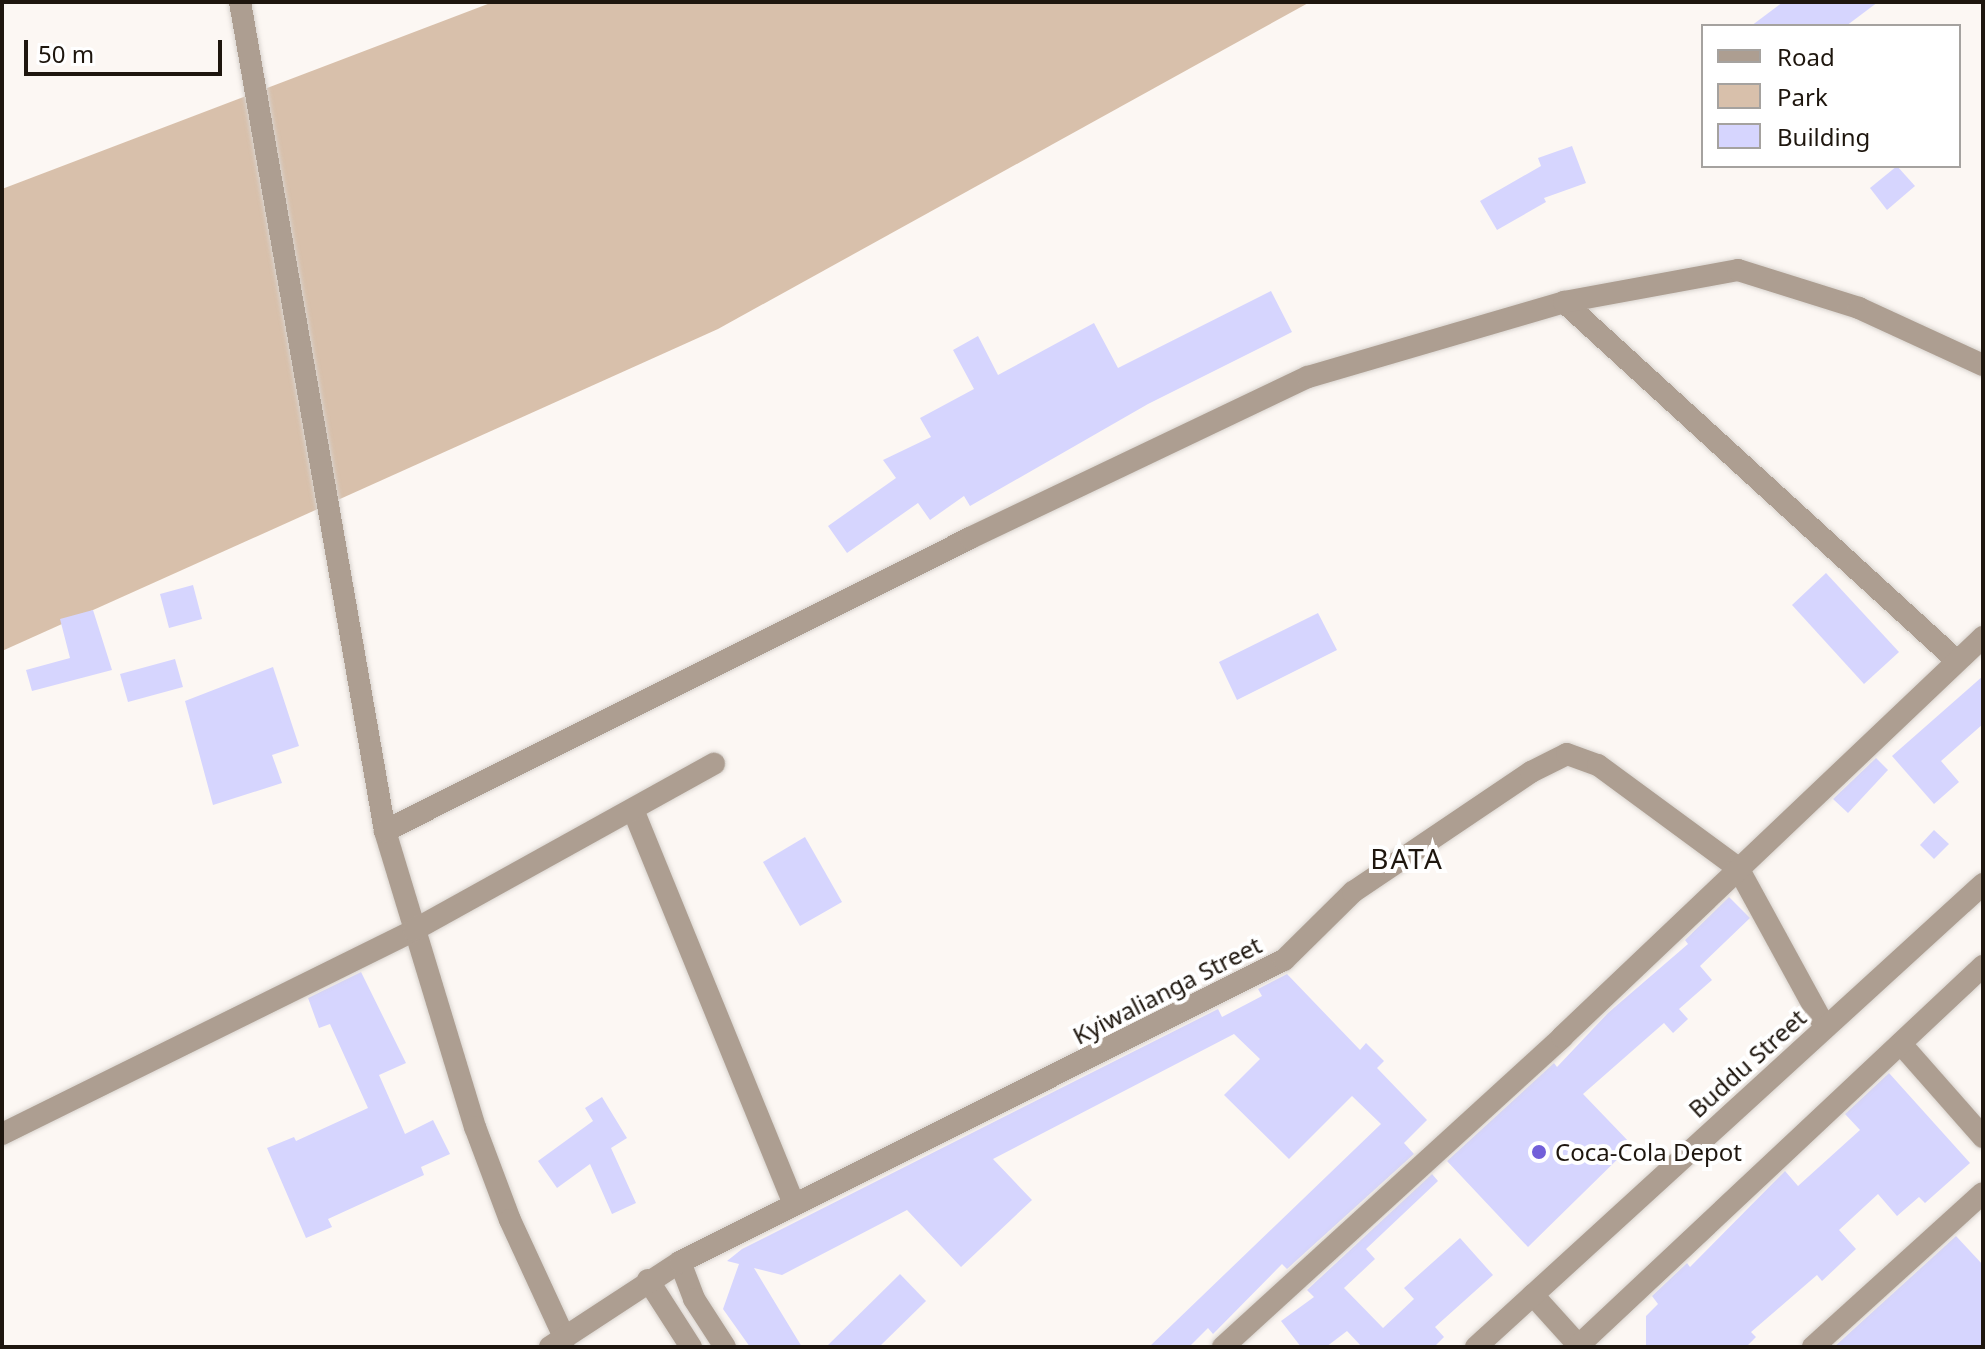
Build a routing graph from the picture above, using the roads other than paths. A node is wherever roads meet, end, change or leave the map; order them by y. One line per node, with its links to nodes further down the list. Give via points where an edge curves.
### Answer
1 (240, 2): 8 (street)
2 (1564, 302): 3 (street, via 1738,270 1859,308); 5 (street); 8 (street, via 1308,377 955,545)
3 (1983, 365)
4 (1983, 637): 5 (street)
5 (1956, 660): 9 (street)
6 (714, 764): 7 (street)
7 (634, 812): 11 (street); 18 (street)
8 (385, 831): 11 (street)
9 (1738, 868): 13 (street, Kyiwalianga Street); 18 (street, Kyiwalianga Street, via 1598,765 1567,754 1531,772 1353,892 1284,960); 25 (street)
10 (1983, 884): 13 (street, Buddu Street)
11 (414, 930): 15 (street); 22 (street, via 475,1127)
12 (1983, 966): 14 (street)
13 (1825, 1027): 21 (street, Buddu Street)
14 (1901, 1044): 16 (street); 27 (street)
15 (2, 1134)
16 (1983, 1137)
17 (1983, 1193): 28 (street)
18 (794, 1204): 19 (street, Kyiwalianga Street)
19 (680, 1262): 20 (street, Kyiwalianga Street); 24 (street, via 694,1299)
20 (648, 1280): 22 (street, Kyiwalianga Street); 23 (street)
21 (1533, 1295): 26 (street, Buddu Street); 27 (street)
22 (558, 1343)
23 (691, 1347)
24 (725, 1347)
25 (1223, 1347)
26 (1476, 1347)
27 (1578, 1347)
28 (1813, 1347)

